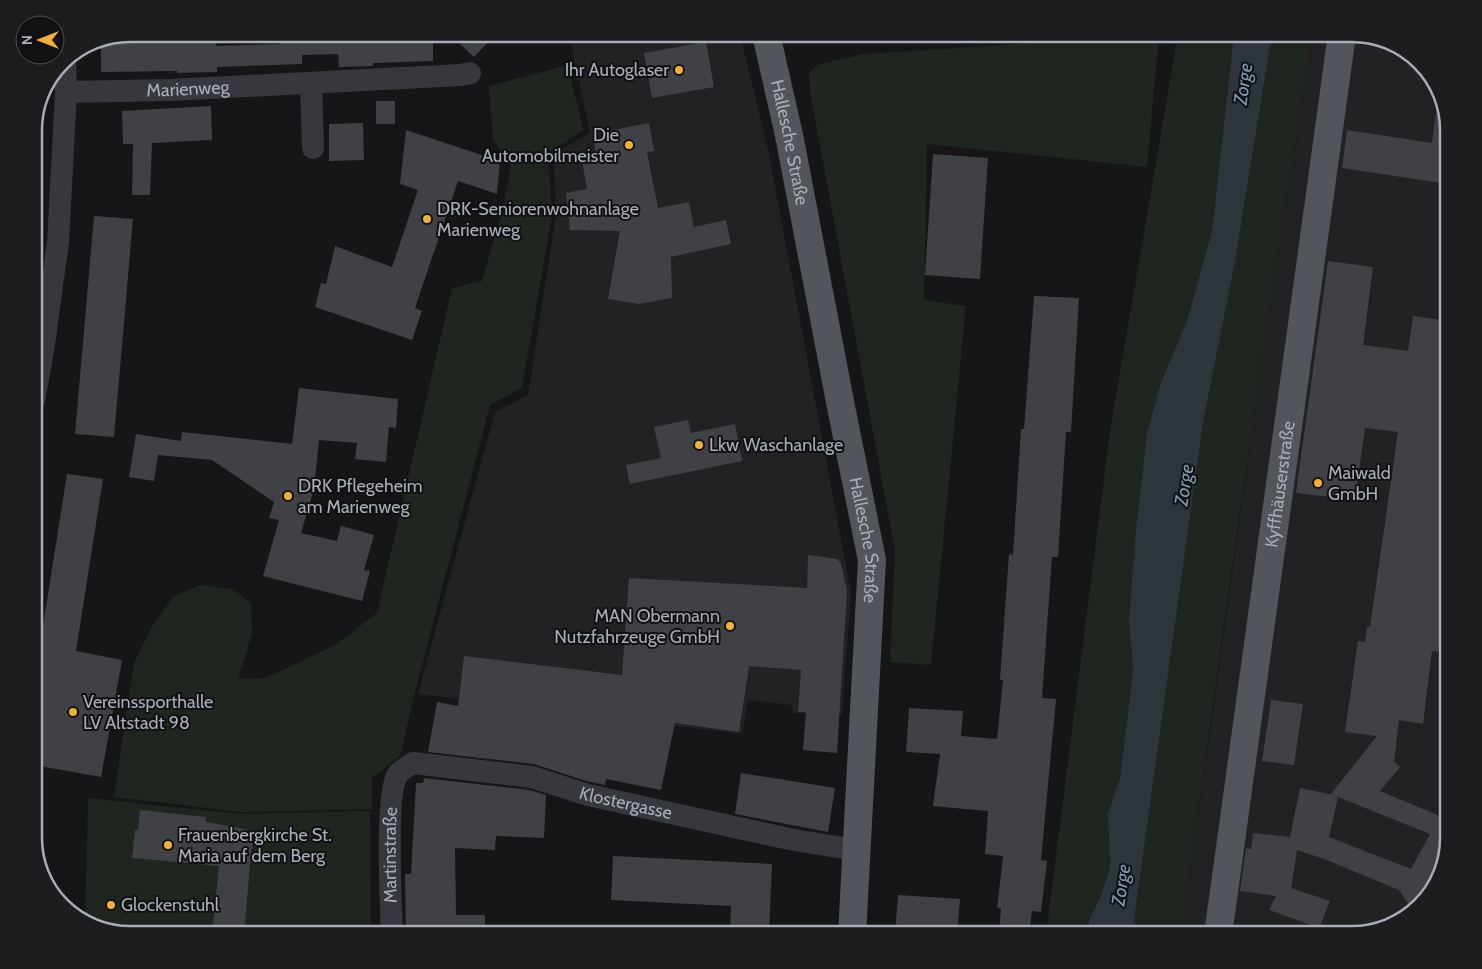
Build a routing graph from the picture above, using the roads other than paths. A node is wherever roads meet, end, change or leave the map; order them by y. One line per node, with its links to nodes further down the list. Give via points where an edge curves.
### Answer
1 (768, 42): 12 (main road, Hallesche Straße, via 791,144 872,560)
2 (1341, 42): 8 (main road, Kyffhäuserstraße)
3 (1357, 43): 8 (main road, via 1345,61)
4 (65, 71): 7 (street)
5 (470, 73): 6 (street, Marienweg)
6 (310, 83): 7 (street, Marienweg); 9 (street)
7 (66, 92): 10 (street, via 58,242)
8 (1333, 102): 15 (main road, Kyffhäuserstraße)
9 (313, 148)
10 (43, 350)
11 (398, 774): 12 (street, Klostergasse, via 414,762 532,777 588,795 794,840); 13 (street, Martinstraße, via 392,795)
12 (856, 850): 14 (main road, Hallesche Straße)
13 (392, 926)
14 (852, 926)
15 (1219, 926)

